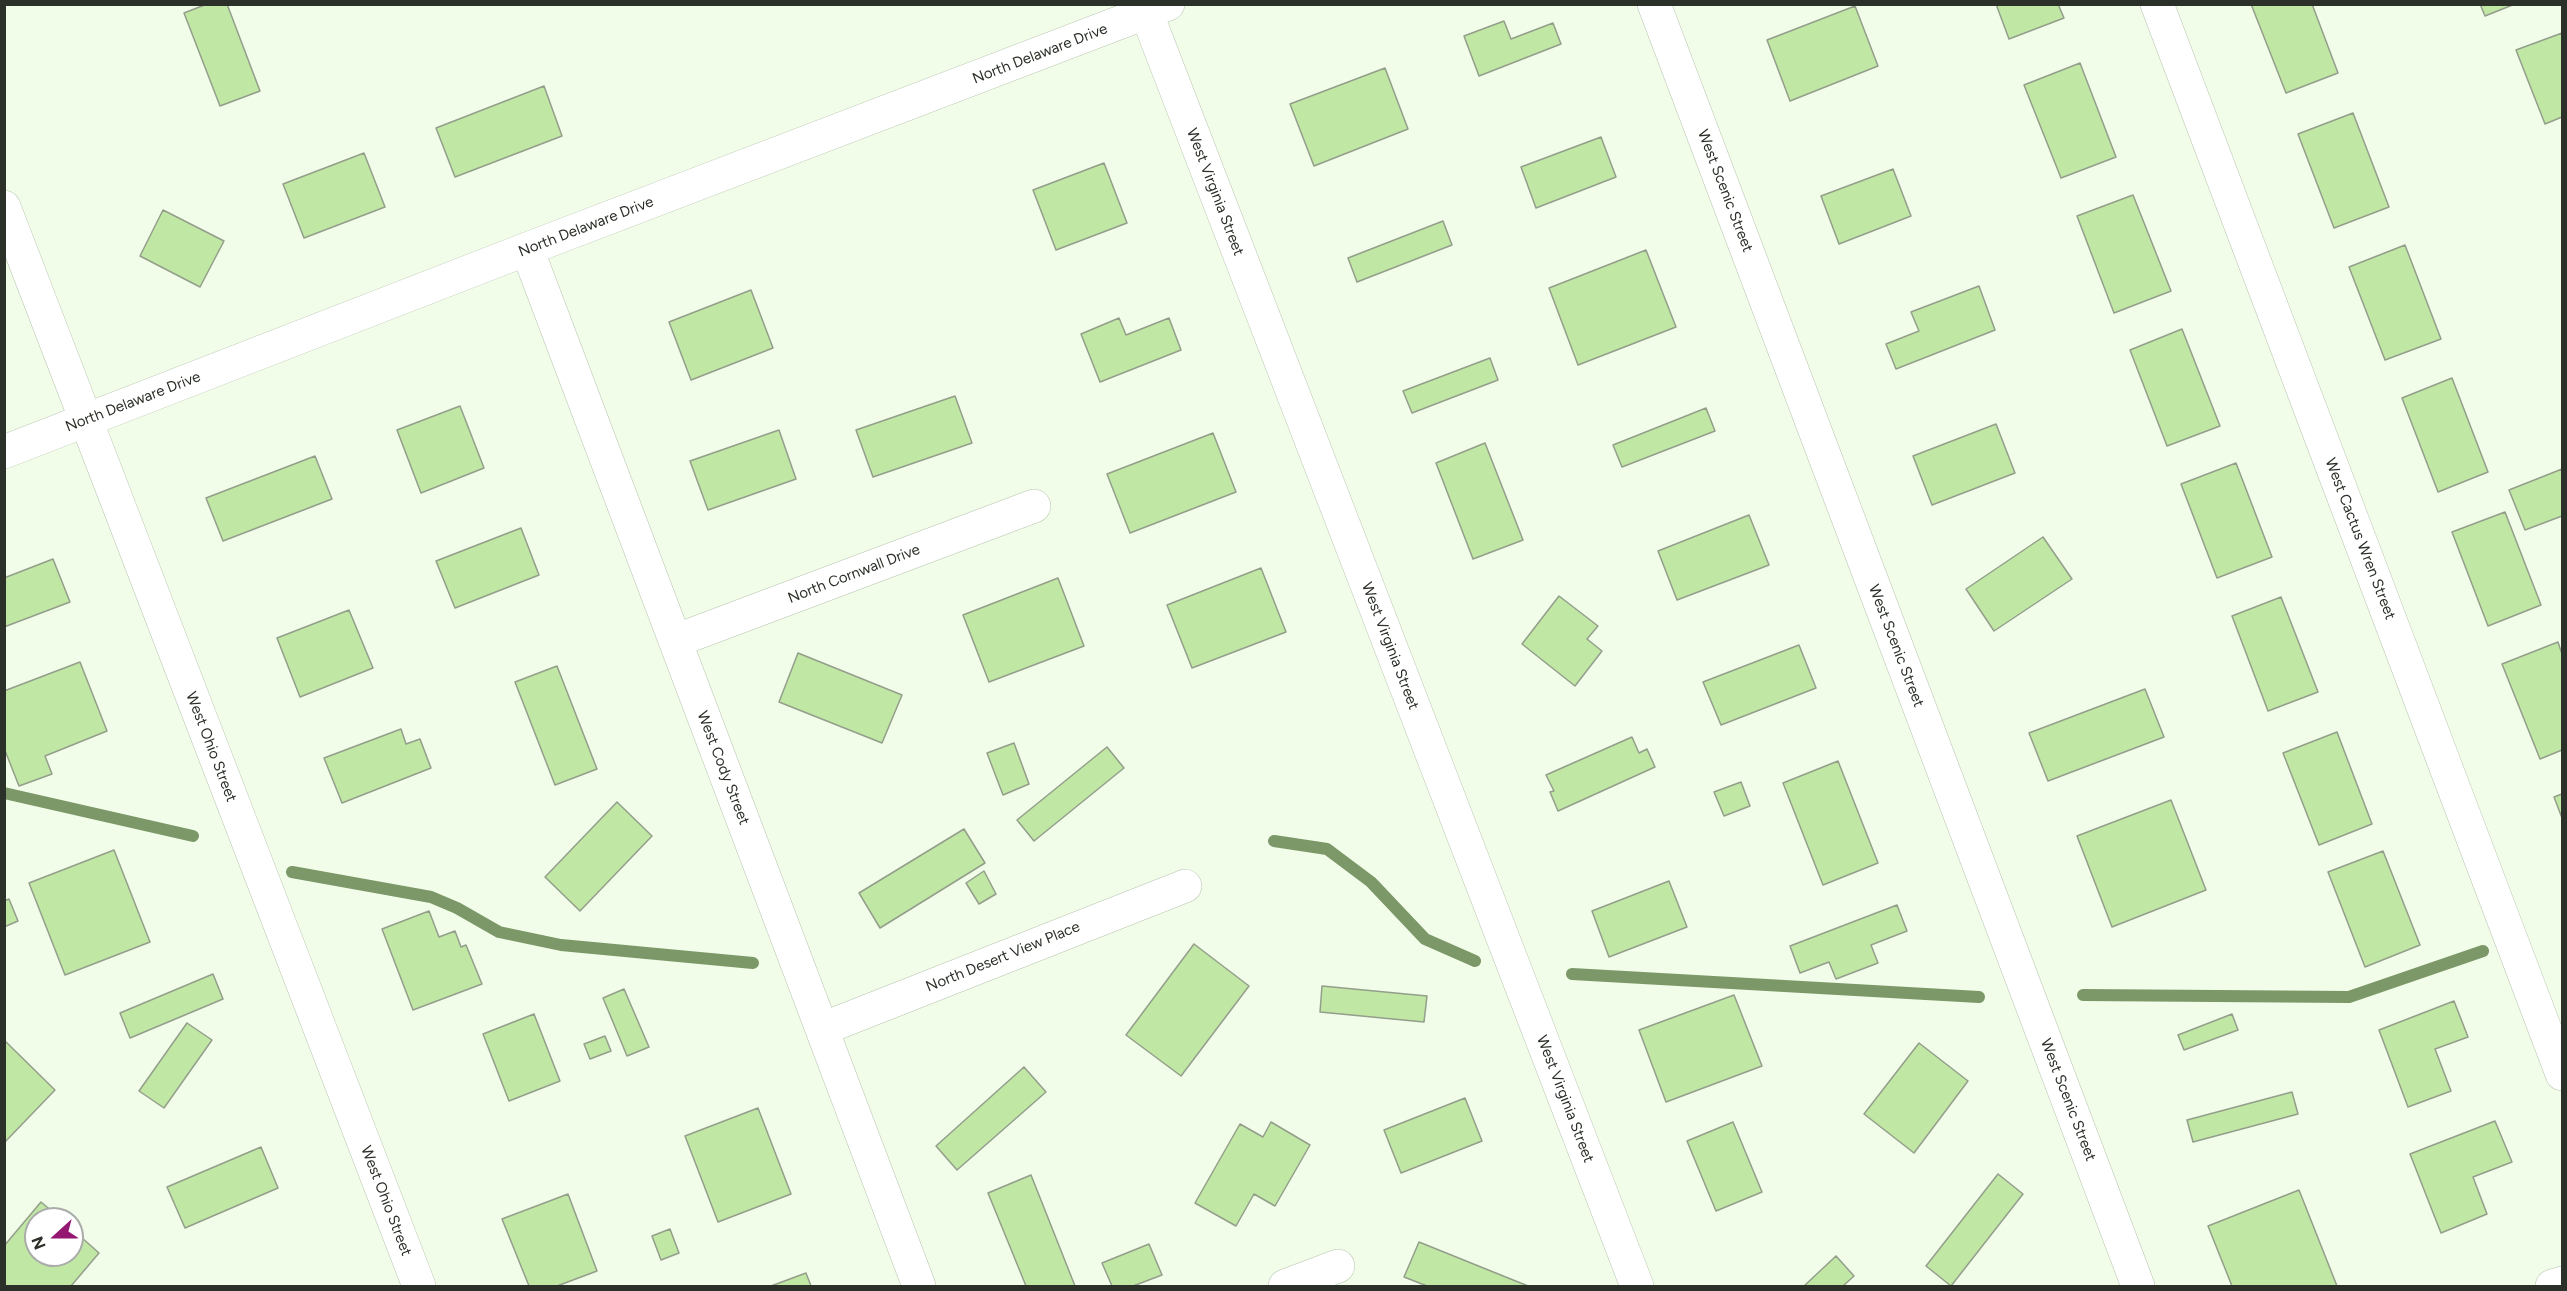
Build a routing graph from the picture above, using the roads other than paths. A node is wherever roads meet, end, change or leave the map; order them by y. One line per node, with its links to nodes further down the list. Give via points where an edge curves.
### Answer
1 (1654, 4): 20 (street, West Scenic Street)
2 (2157, 4): 13 (street, West Cactus Wren Street)
3 (1152, 7): 5 (street, North Delaware Drive); 19 (street, West Virginia Street)
4 (4, 207): 6 (street, West Ohio Street)
5 (527, 249): 7 (street, North Delaware Drive); 10 (street, West Cody Street)
6 (15, 265): 7 (street, West Ohio Street)
7 (86, 420): 8 (street, North Delaware Drive); 16 (street, West Ohio Street)
8 (4, 452)
9 (1034, 506): 10 (street, North Cornwall Drive)
10 (675, 642): 12 (street, West Cody Street)
11 (1185, 886): 12 (street, North Desert View Place)
12 (822, 1029): 17 (street, West Cody Street)
13 (2562, 1074)
14 (1338, 1266): 18 (street)
15 (2562, 1283): 21 (street)
16 (418, 1287)
17 (919, 1287)
18 (1285, 1287)
19 (1637, 1287)
20 (2138, 1287)
21 (2552, 1287)

